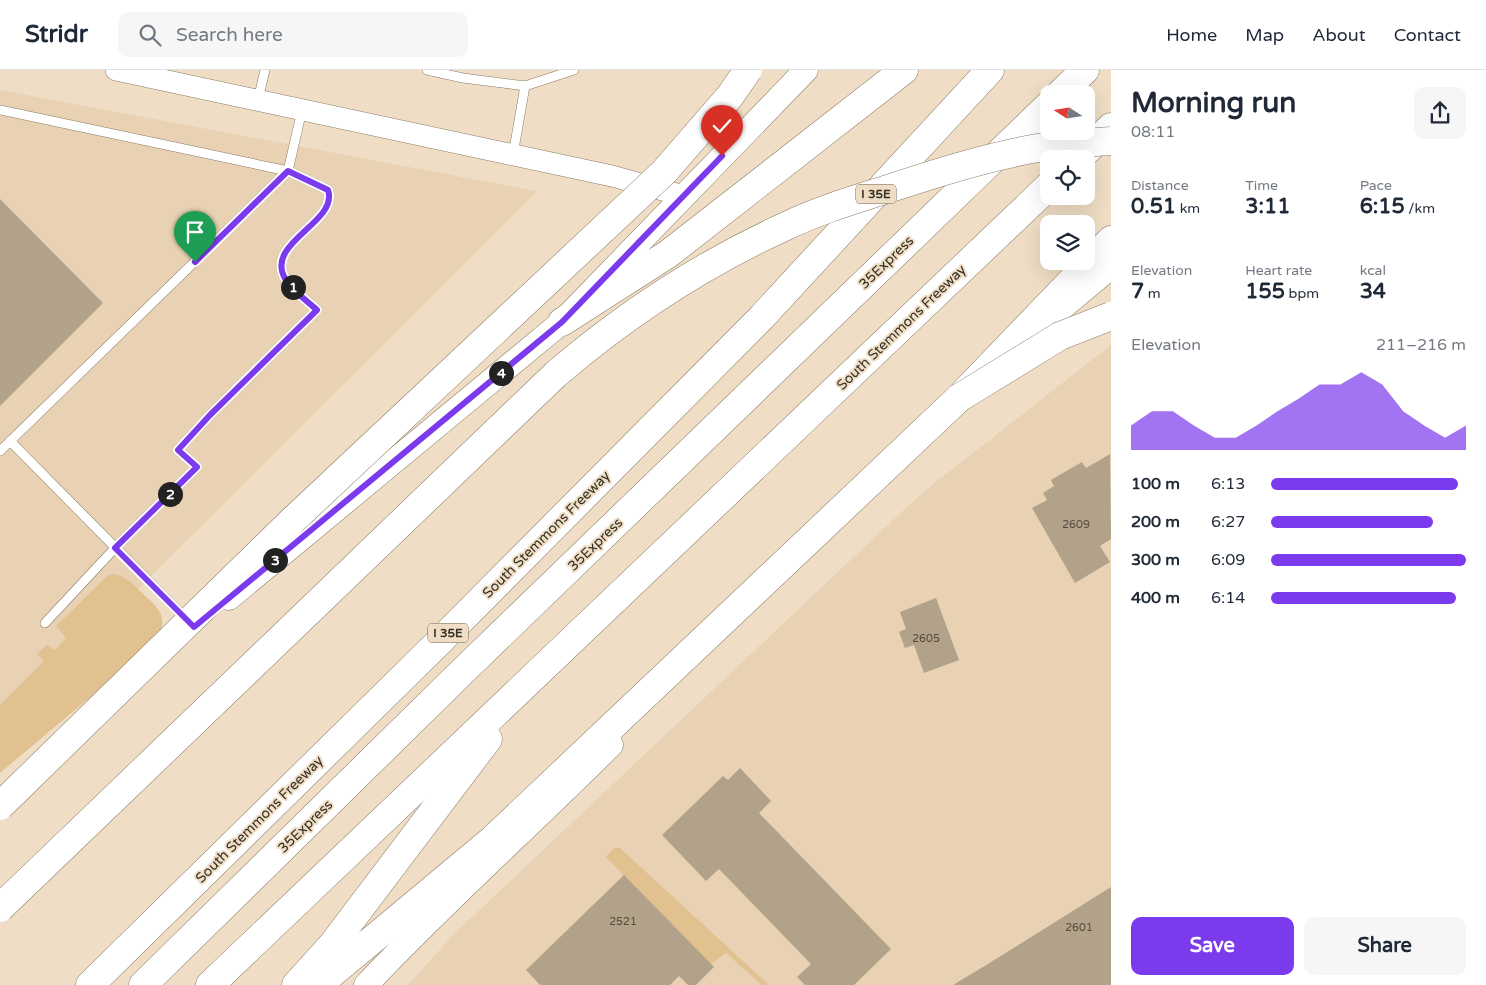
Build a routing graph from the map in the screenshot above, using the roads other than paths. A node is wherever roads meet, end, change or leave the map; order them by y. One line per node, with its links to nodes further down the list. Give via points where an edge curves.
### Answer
1 (116, 70): 14 (street)
2 (265, 70): 14 (lane)
3 (427, 70): 11 (lane)
4 (469, 70): 11 (lane)
5 (574, 70): 13 (lane)
6 (748, 70): 37 (highway, bridge, via 730,96 664,172 293,520)
7 (806, 70): 24 (main road)
8 (904, 70): 28 (highway, via 668,254)
9 (990, 70): 39 (highway, South Stemmons Freeway / I 35E, via 761,318 441,640)
10 (1085, 70): 12 (highway)
11 (463, 78): 13 (lane)
12 (1069, 85)
13 (525, 86): 21 (lane)
14 (258, 100): 16 (street)
15 (0, 110): 22 (lane)
16 (302, 110): 21 (street); 22 (lane)
17 (1040, 114): 40 (highway, 35Express)
18 (1111, 127): 20 (highway)
19 (1111, 141): 38 (highway, bridge, via 1034,148 951,168 831,208 785,226 693,274 597,339 556,374)
20 (1087, 150)
21 (513, 155): 24 (street, via 612,176)
22 (288, 171): 30 (lane); 32 (lane, via 328,190 330,197 327,207 285,251 281,264 286,280 317,310 178,450 197,467)
23 (1040, 195): 35 (highway, South Stemmons Freeway)
24 (684, 196): 28 (main road)
25 (1111, 240): 29 (highway, bridge)
26 (1111, 267): 44 (main road, via 989,368)
27 (1111, 316): 29 (highway, bridge, via 1060,336)
28 (562, 322): 34 (main road)
29 (959, 398): 43 (highway, via 492,840)
30 (10, 441): 31 (lane); 32 (lane)
31 (0, 451)
32 (115, 548): 33 (lane); 34 (lane)
33 (45, 623)
34 (194, 627): 36 (main road)
35 (535, 675): 41 (highway, South Stemmons Freeway); 42 (highway, via 333,944)
36 (0, 786)
37 (0, 806)
38 (0, 908)
39 (90, 985)
40 (143, 985)
41 (210, 985)
42 (296, 985)
43 (318, 985)
44 (366, 985)

